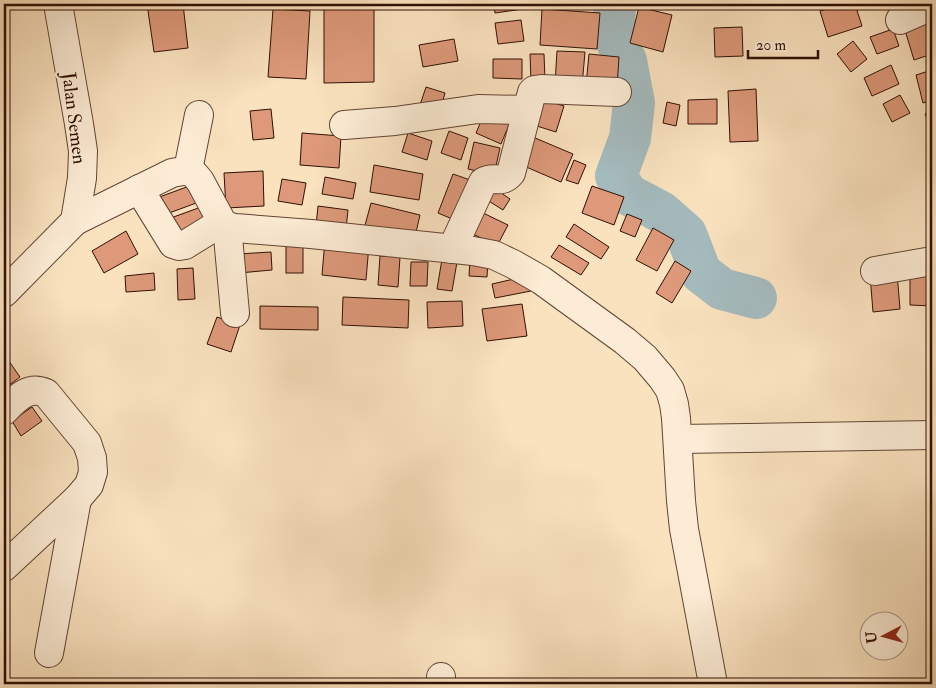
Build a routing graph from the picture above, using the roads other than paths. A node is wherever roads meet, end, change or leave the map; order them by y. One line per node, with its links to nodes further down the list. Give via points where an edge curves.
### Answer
1 (58, 4): 10 (street, Jalan Semen, via 83,151)
2 (932, 6): 3 (street)
3 (900, 20)
4 (617, 92): 5 (street, via 537,89 532,92)
5 (527, 110): 7 (street, via 478,109); 12 (street, via 511,173 502,180 484,182)
6 (199, 115): 8 (street)
7 (344, 125)
8 (188, 170): 9 (street, via 172,173); 11 (street, via 200,181)
9 (139, 189): 10 (street); 11 (street, via 173,244 185,245)
10 (75, 221): 15 (street)
11 (224, 224): 12 (street, via 235,228); 16 (street)
12 (452, 249): 19 (street, via 494,256 513,264 541,280 625,341 645,358 670,390)
13 (932, 261): 14 (street)
14 (875, 271)
15 (4, 293)
16 (235, 313)
17 (4, 411): 20 (street, via 17,398 32,390 46,393 87,443 92,458 94,472)
18 (932, 435): 19 (street)
19 (678, 439): 23 (street, via 684,529)
20 (78, 499): 21 (street); 22 (street)
21 (4, 568)
22 (49, 653)
23 (713, 684)

